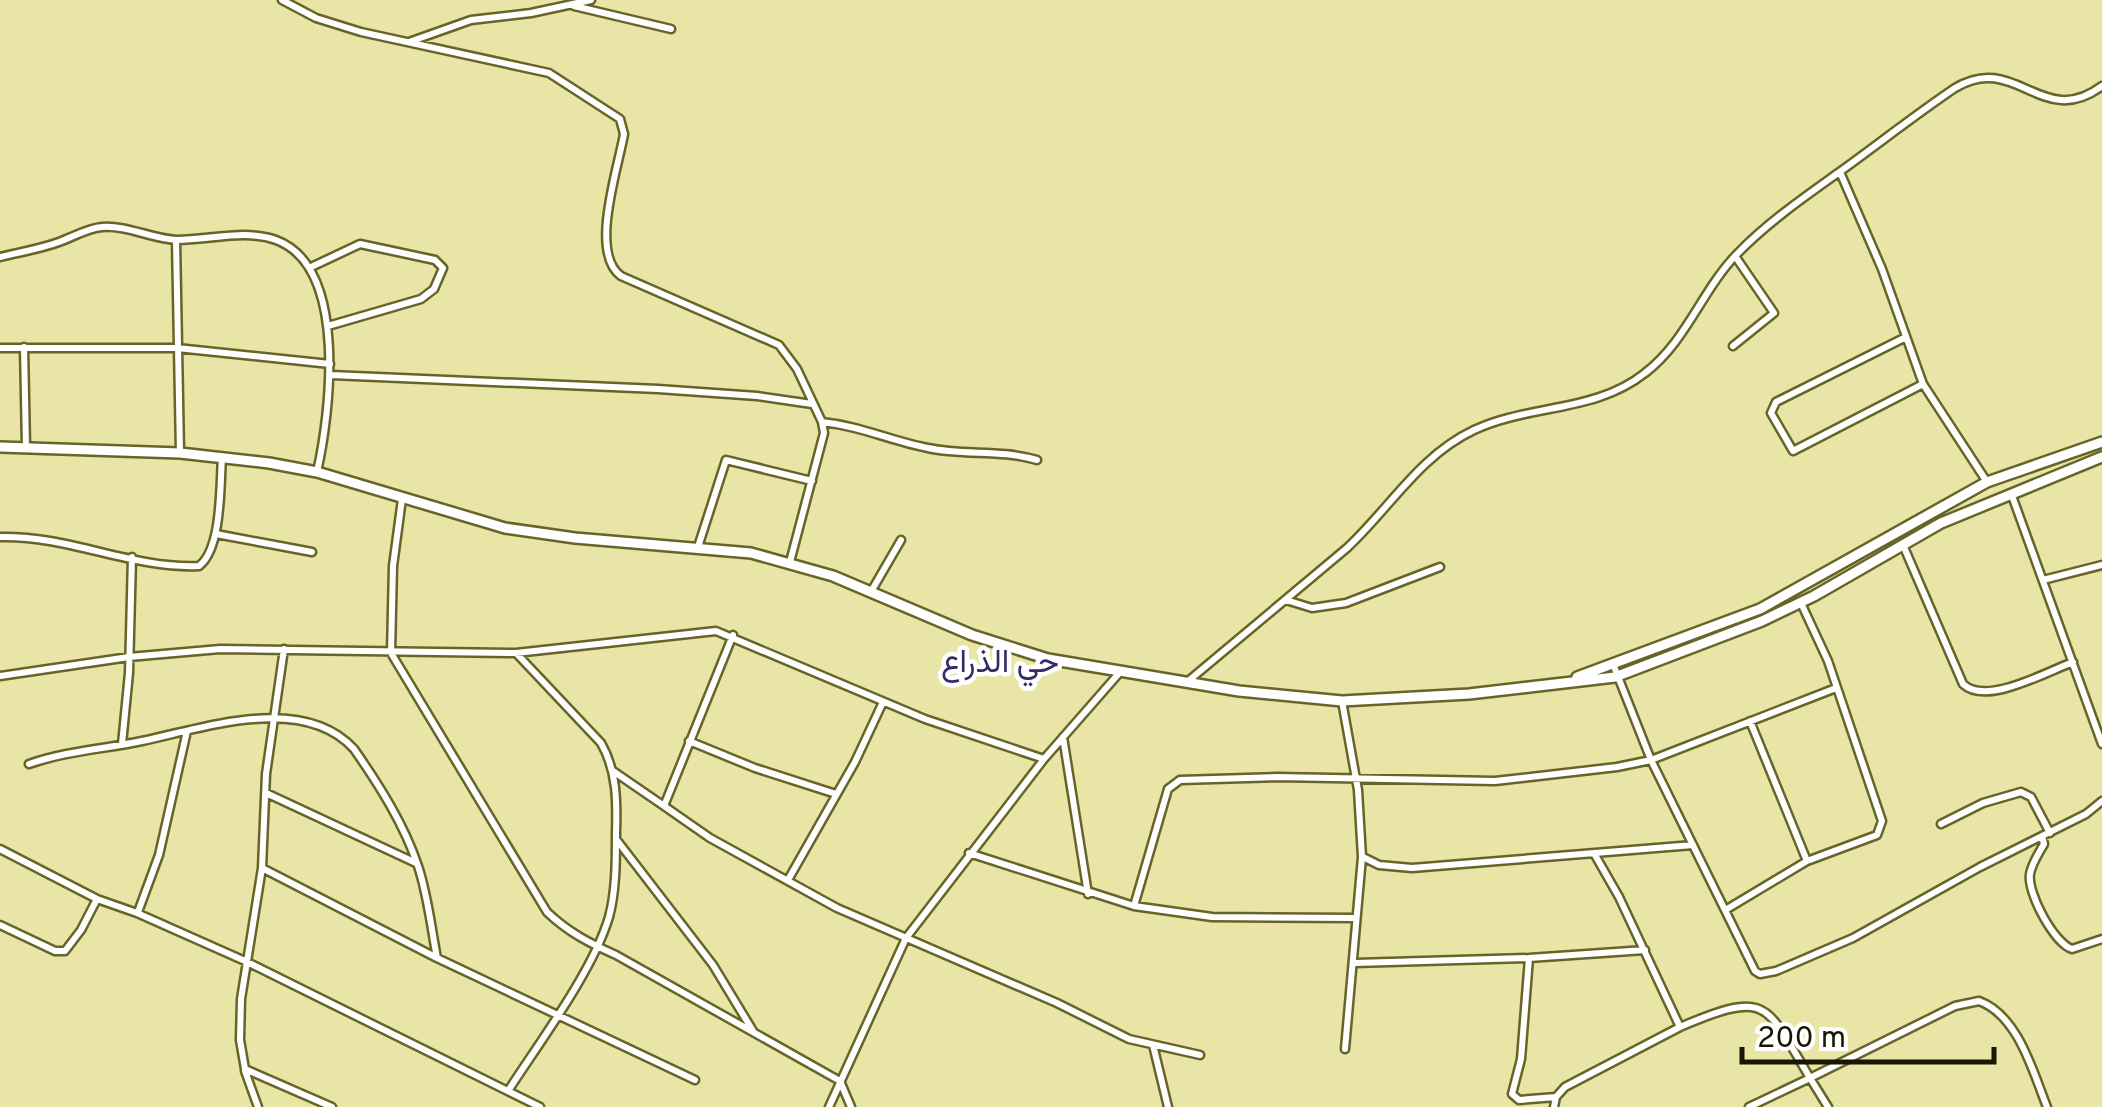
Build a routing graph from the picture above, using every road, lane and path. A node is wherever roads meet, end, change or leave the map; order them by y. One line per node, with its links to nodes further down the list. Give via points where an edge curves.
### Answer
1 (282, 0): 5 (street, via 329,22)
2 (591, 0): 3 (street)
3 (573, 6): 4 (street); 5 (street, via 470,20)
4 (671, 29)
5 (409, 42): 21 (street, via 549,72 616,115 624,134 606,228 612,268 779,345)
6 (2102, 86): 7 (street, via 2061,102 2002,78 1974,78)
7 (1840, 172): 10 (street); 13 (street)
8 (176, 240): 9 (street, via 103,227); 11 (street, via 272,238); 17 (street)
9 (0, 256)
10 (1735, 256): 14 (street, via 1774,312); 47 (street, via 1666,354 1644,374 1596,399 1501,420 1444,446 1370,526)
11 (308, 268): 12 (street); 12 (street, via 360,244 435,260 443,268 434,289 421,298)
12 (328, 326): 18 (street)
13 (1906, 336): 20 (street); 20 (street, via 1776,402 1771,413 1793,452)
14 (1733, 346)
15 (24, 347): 16 (street); 17 (street); 24 (street)
16 (0, 348)
17 (177, 348): 18 (street); 26 (street)
18 (330, 364): 19 (street)
19 (332, 374): 21 (street, via 658,389); 30 (street)
20 (1923, 384): 32 (street)
21 (812, 404): 22 (street)
22 (822, 422): 29 (street, via 926,448 1010,452); 31 (street, via 824,443)
23 (2102, 442): 32 (main road)
24 (26, 447): 25 (main road); 26 (main road)
25 (0, 448)
26 (180, 452): 27 (main road)
27 (222, 457): 30 (main road); 35 (street)
28 (2102, 457): 33 (main road)
29 (1037, 460)
30 (317, 472): 34 (main road)
31 (812, 481): 39 (street, via 726,460); 42 (street)
32 (1987, 482): 55 (main road, via 1760,609)
33 (2011, 492): 38 (main road); 45 (street)
34 (402, 498): 39 (main road, via 537,534); 51 (street, via 392,566)
35 (216, 534): 40 (street); 41 (street, via 199,566)
36 (0, 537): 41 (street)
37 (901, 540): 46 (street)
38 (1903, 544): 48 (main road); 54 (street, via 1969,690 1999,691)
39 (698, 547): 42 (main road)
40 (312, 552)
41 (132, 557): 53 (street)
42 (790, 562): 46 (main road)
43 (2102, 565): 45 (street)
44 (1440, 568): 47 (street, via 1346,604 1312,608)
45 (2043, 580): 54 (street)
46 (872, 590): 56 (main road, via 1009,649)
47 (1285, 600): 60 (street)
48 (1800, 602): 58 (main road); 61 (street)
49 (733, 635): 52 (street, via 694,632); 63 (street); 69 (street)
50 (284, 649): 51 (street); 53 (street); 65 (street)
51 (391, 653): 52 (street); 102 (street, via 547,912)
52 (516, 653): 75 (street, via 601,743)
53 (129, 657): 57 (street); 70 (street)
54 (2072, 662): 64 (street)
55 (1612, 663): 58 (street); 59 (main road)
56 (1121, 671): 60 (main road); 68 (street)
57 (0, 676)
58 (1616, 677): 59 (main road); 73 (street)
59 (1565, 682): 62 (main road)
60 (1186, 683): 62 (main road)
61 (1836, 688): 66 (street); 89 (street, via 1882,821 1877,835)
62 (1342, 701): 76 (street)
63 (883, 702): 72 (street); 78 (street)
64 (2098, 718): 71 (street)
65 (272, 719): 67 (street, via 223,720); 77 (street); 90 (street, via 344,737 388,802)
66 (1750, 721): 73 (street); 89 (street)
67 (187, 731): 70 (street); 97 (street, via 159,855)
68 (1062, 736): 72 (street); 93 (street)
69 (689, 740): 78 (street); 80 (street)
70 (122, 744): 74 (street)
71 (2102, 744)
72 (1044, 759): 86 (street)
73 (1651, 760): 76 (street, via 1495,781); 84 (street)
74 (29, 764)
75 (613, 771): 80 (street); 83 (street)
76 (1356, 777): 88 (street); 95 (street, via 1196,778 1173,784)
77 (266, 793): 90 (street); 91 (street)
78 (836, 794): 92 (street)
79 (2102, 802): 82 (street)
80 (664, 806): 92 (street)
81 (1941, 824): 82 (street, via 2020,792 2030,797)
82 (2046, 834): 96 (street, via 1852,938 1770,973 1755,970); 101 (street, via 2030,882 2056,938 2072,949)
83 (616, 839): 102 (street, via 613,896); 110 (street)
84 (1693, 846): 87 (street); 96 (street)
85 (0, 849): 94 (street)
86 (970, 854): 93 (street); 100 (street)
87 (1595, 855): 88 (street, via 1395,868); 103 (street)
88 (1362, 857): 98 (street)
89 (1807, 861): 96 (street)
90 (418, 864): 104 (street)
91 (262, 868): 104 (street); 106 (street)
92 (788, 880): 100 (street)
93 (1088, 894): 95 (street)
94 (97, 899): 97 (street); 99 (street, via 65,951)
95 (1134, 906): 98 (street, via 1212,918)
96 (1727, 910)
97 (138, 913): 106 (street)
98 (1356, 918): 107 (street)
99 (0, 925)
100 (906, 938): 111 (street); 117 (street)
101 (2102, 939)
102 (596, 946): 108 (street); 110 (street)
103 (1645, 950): 105 (street); 109 (street)
104 (437, 958): 108 (street)
105 (1529, 958): 107 (street); 119 (street, via 1512,1094 1519,1100)
106 (245, 962): 114 (street); 118 (street)
107 (1354, 963): 112 (street)
108 (557, 1015): 116 (street); 118 (street)
109 (1680, 1027): 115 (street, via 1738,1006 1761,1008); 119 (street)
110 (753, 1032): 117 (street)
111 (1153, 1044): 113 (street); 125 (street)
112 (1345, 1050)
113 (1200, 1055)
114 (245, 1070): 120 (street); 121 (street)
115 (1810, 1078): 127 (street); 128 (street); 129 (street, via 1955,1006 1979,1001 2015,1035)
116 (695, 1080)
117 (840, 1081): 123 (street); 124 (street)
118 (508, 1091): 122 (street)
119 (1556, 1097): 126 (street)
120 (258, 1107)
121 (332, 1107)
122 (540, 1107)
123 (829, 1107)
124 (851, 1107)
125 (1168, 1107)
126 (1554, 1107)
127 (1749, 1107)
128 (1828, 1107)
129 (2047, 1107)

